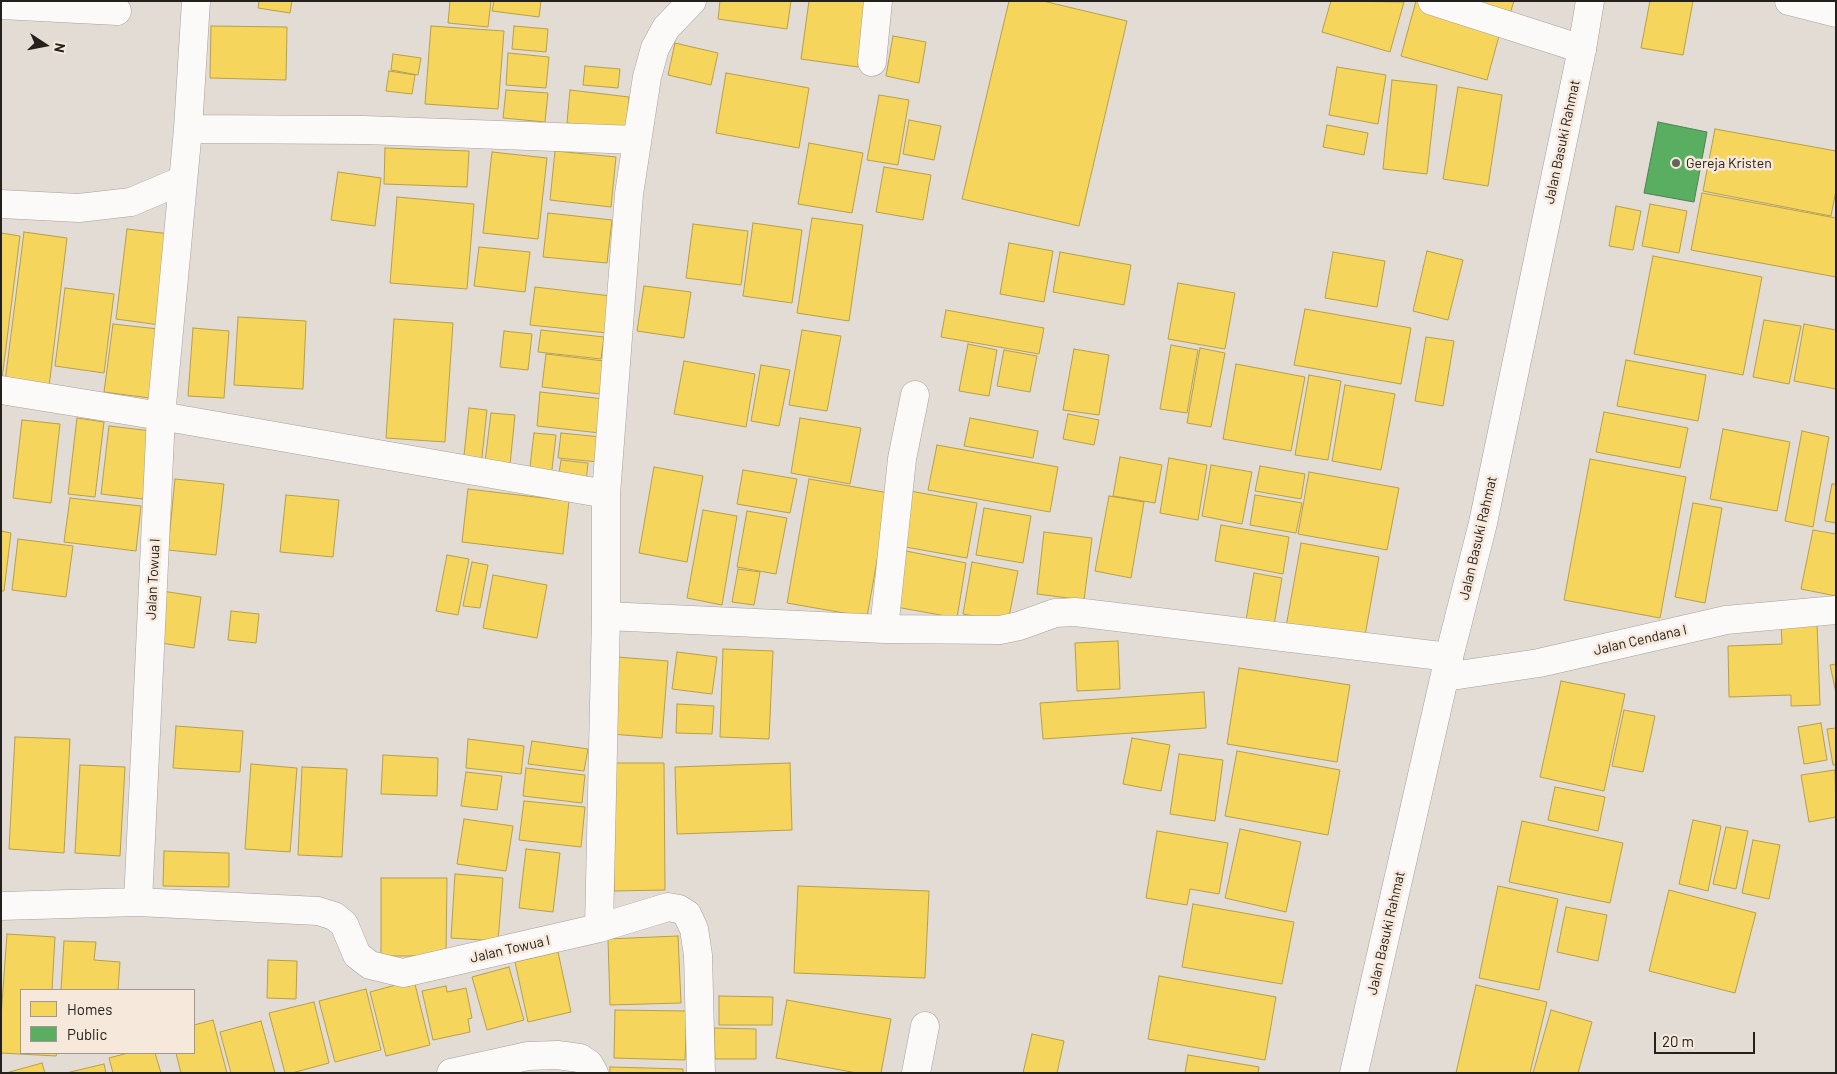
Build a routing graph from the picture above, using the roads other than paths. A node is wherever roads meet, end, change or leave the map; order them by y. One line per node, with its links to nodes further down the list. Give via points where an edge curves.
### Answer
1 (196, 1): 12 (main road, Jalan Towua I)
2 (692, 1): 13 (main road, via 666,28 655,48 647,77)
3 (878, 1): 11 (main road)
4 (1432, 1): 10 (main road)
5 (1590, 1): 10 (main road, Jalan Basuki Rahmat)
6 (1789, 1): 9 (main road)
7 (1, 5): 8 (main road)
8 (117, 11)
9 (1836, 13)
10 (1582, 49): 23 (main road, Jalan Basuki Rahmat, via 1483,523)
11 (872, 62)
12 (188, 128): 13 (main road, via 364,130); 14 (main road, Jalan Towua I)
13 (638, 140): 19 (main road, via 629,194)
14 (183, 180): 15 (main road, via 131,202 79,208); 18 (main road, Jalan Towua I)
15 (1, 204)
16 (1, 390): 18 (main road)
17 (915, 395): 22 (main road, via 902,459)
18 (161, 416): 19 (main road); 24 (main road, Jalan Towua I)
19 (606, 494): 21 (main road)
20 (1836, 610): 23 (main road, Jalan Cendana I, via 1726,620 1539,663)
21 (606, 616): 22 (main road, Jalan Cendana I); 26 (main road)
22 (884, 629): 23 (main road, Jalan Cendana I, via 1000,630 1055,613 1075,612)
23 (1447, 667): 32 (main road, Jalan Basuki Rahmat)
24 (138, 902): 25 (main road, Jalan Towua I); 26 (main road, Jalan Towua I, via 318,911 334,916 344,924 357,955 370,965 403,973)
25 (1, 906)
26 (599, 928): 30 (main road, Jalan Towua I, via 668,908 687,914 694,929 698,955)
27 (925, 1026): 31 (main road)
28 (451, 1073): 29 (main road, via 528,1056 557,1055 580,1058)
29 (594, 1073)
30 (701, 1073)
31 (916, 1073)
32 (1354, 1073)

